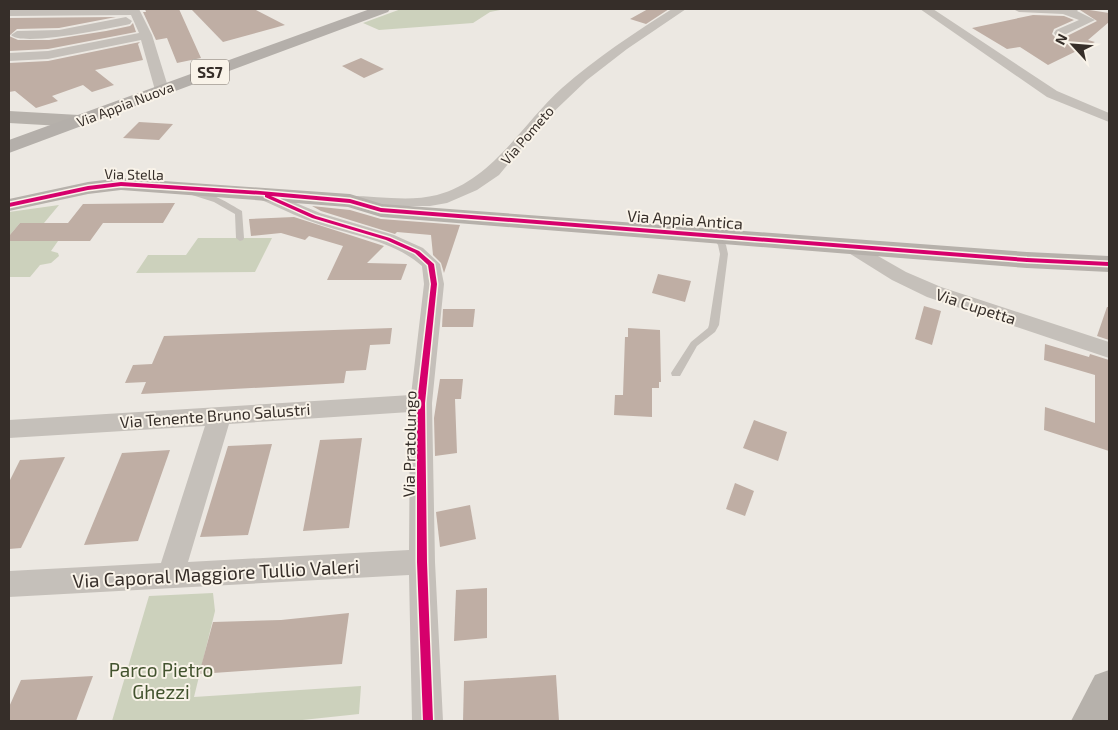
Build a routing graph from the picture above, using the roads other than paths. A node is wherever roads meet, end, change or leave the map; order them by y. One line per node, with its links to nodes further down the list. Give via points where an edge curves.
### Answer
1 (383, 9): 14 (main road, Via Appia Nuova / SS7)
2 (680, 9): 22 (street, Via Pometo, via 597,65 538,120 496,171 469,188 431,202)
3 (926, 9): 16 (street, via 1052,94)
4 (1019, 9): 6 (street)
5 (97, 10): 8 (street); 9 (street, via 136,11)
6 (1049, 10): 7 (street)
7 (1069, 10): 10 (street, via 1088,20)
8 (9, 13)
9 (139, 19): 11 (street); 12 (street, via 60,34)
10 (1060, 33)
11 (146, 35): 13 (street, via 30,57); 14 (street)
12 (17, 36)
13 (9, 57)
14 (162, 90): 17 (main road, Via Appia Nuova / SS7)
15 (9, 117): 18 (street)
16 (1109, 118)
17 (79, 121): 18 (street)
18 (37, 127): 19 (main road)
19 (9, 147)
20 (180, 188): 21 (street, Via Stella); 23 (street, Via Stella, via 103,185); 25 (lane, via 217,200 239,213)
21 (260, 193): 22 (street, Via Appia Antica); 30 (street, Via Pratolungo, via 314,217 409,247 429,261 434,271 434,284)
22 (350, 201): 24 (street, Via Appia Antica, via 381,210)
23 (9, 204)
24 (716, 235): 26 (street, Via Appia Antica); 29 (lane, via 724,254 714,325 694,344)
25 (240, 238)
26 (850, 246): 27 (street, Via Appia Antica); 28 (street, Via Cupetta, via 899,276 934,292)
27 (1109, 264)
28 (1109, 350)
29 (676, 373)
30 (421, 402): 31 (street, Via Tenente Bruno Salustri); 33 (street, Via Pratolungo)
31 (220, 415): 32 (street, Via Tenente Bruno Salustri); 34 (street)
32 (9, 429)
33 (422, 562): 34 (street, Via Caporal Maggiore Tullio Valeri); 37 (street, Via Pratolungo)
34 (171, 575): 35 (street, Via Caporal Maggiore Tullio Valeri)
35 (9, 584)
36 (1109, 689): 38 (street)
37 (428, 721)
38 (1091, 721)

